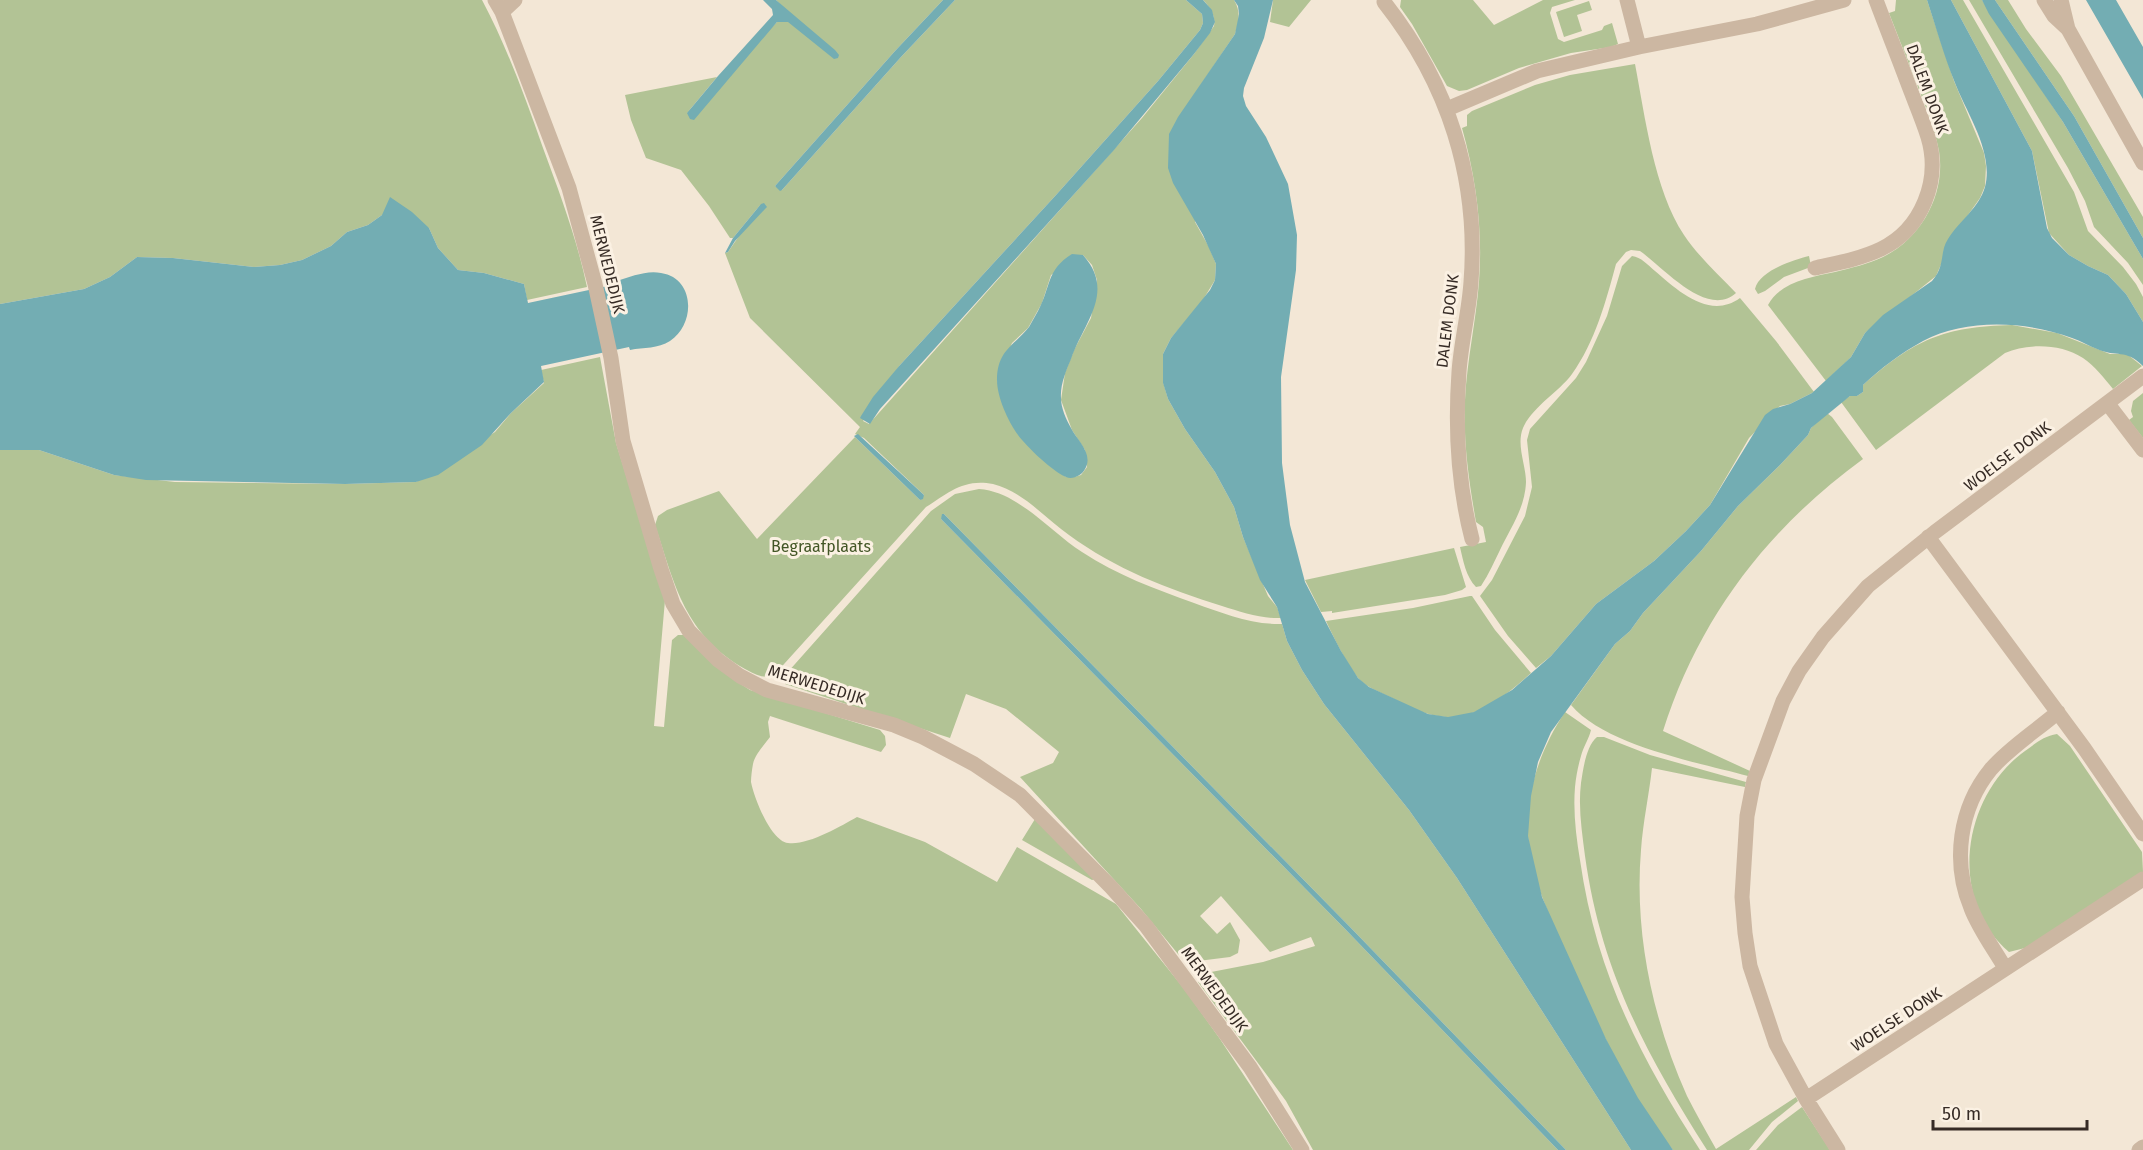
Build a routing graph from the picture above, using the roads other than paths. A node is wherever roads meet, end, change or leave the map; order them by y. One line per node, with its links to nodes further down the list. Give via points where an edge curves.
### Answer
1 (515, 0): 8 (street)
2 (1627, 0): 10 (street)
3 (1844, 0): 10 (street, via 1757,24)
4 (1876, 0): 13 (street, DALEM DONK, via 1928,137 1932,154 1930,189 1915,220 1894,241 1867,255)
5 (2044, 0): 9 (street)
6 (2061, 0): 9 (street)
7 (1384, 2): 11 (street, DALEM DONK, via 1409,34)
8 (499, 6): 25 (street, MERWEDEDIJK, via 570,188 611,358 623,441 661,569 680,618 728,668 767,690 894,725 923,737 1020,795 1146,926 1250,1067)
9 (2068, 29): 12 (street)
10 (1639, 47): 11 (street, via 1537,71)
11 (1447, 109): 18 (street, DALEM DONK, via 1466,178 1472,226 1472,282 1459,371 1457,422 1463,495)
12 (2143, 163)
13 (1815, 268)
14 (2143, 376): 15 (street, WOELSE DONK)
15 (2108, 404): 16 (street); 17 (street, WOELSE DONK)
16 (2143, 450)
17 (1928, 537): 19 (street); 23 (street, WOELSE DONK, via 1868,586 1823,637 1782,701 1754,780 1747,816 1742,897 1750,966 1776,1044)
18 (1472, 539)
19 (2058, 712): 20 (street); 22 (street, via 1990,770 1972,801 1960,838 1963,886 1971,910)
20 (2143, 834)
21 (2143, 879): 22 (street, WOELSE DONK)
22 (2005, 968): 23 (street, WOELSE DONK)
23 (1806, 1099): 26 (street, WOELSE DONK)
24 (2143, 1147): 27 (street)
25 (1302, 1150)
26 (1838, 1150)
27 (2139, 1150)

